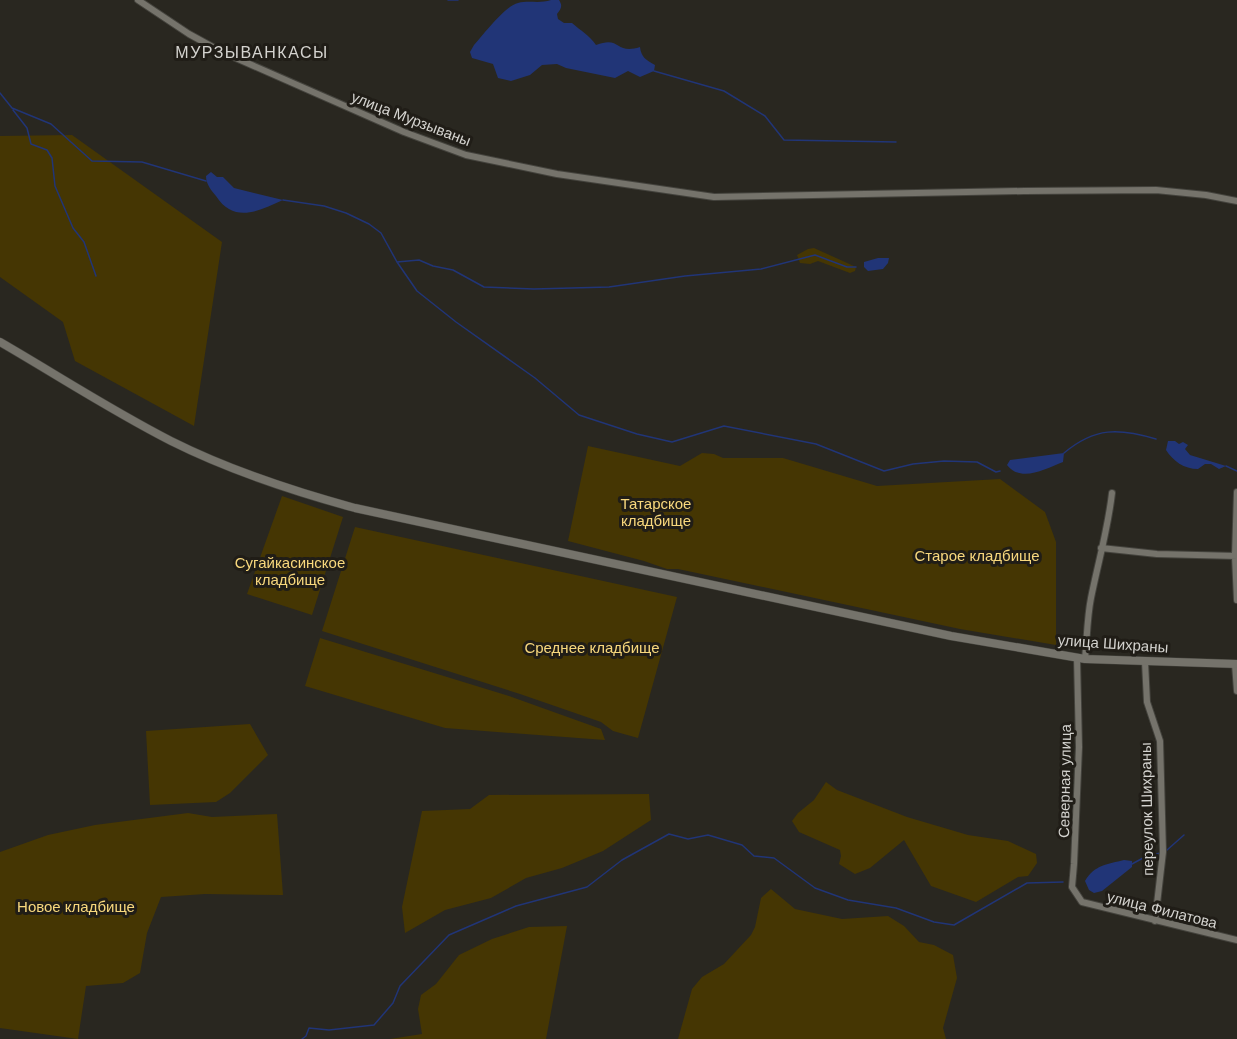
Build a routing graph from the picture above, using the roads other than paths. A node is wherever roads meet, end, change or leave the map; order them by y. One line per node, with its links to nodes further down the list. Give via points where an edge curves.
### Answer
1 (138, 0): 2 (street, улица Мурзываны, via 220,51 404,132 466,155 557,174 714,197 1156,190)
2 (1237, 201)
3 (0, 342): 9 (street, улица Шихраны, via 170,441 251,476 313,496 951,636)
4 (1237, 492): 7 (street)
5 (1112, 493): 6 (street, Северная улица)
6 (1101, 548): 7 (street); 9 (street, Северная улица)
7 (1236, 556): 8 (street)
8 (1237, 600)
9 (1081, 658): 10 (street, улица Шихраны); 13 (street, Северная улица, via 1072,886)
10 (1145, 662): 11 (street, улица Шихраны); 14 (street, переулок Шихраны, via 1147,702 1160,741 1163,852)
11 (1236, 664): 12 (street)
12 (1237, 691)
13 (1082, 902): 14 (street, улица Филатова)
14 (1155, 921): 15 (street, улица Филатова)
15 (1237, 940)

